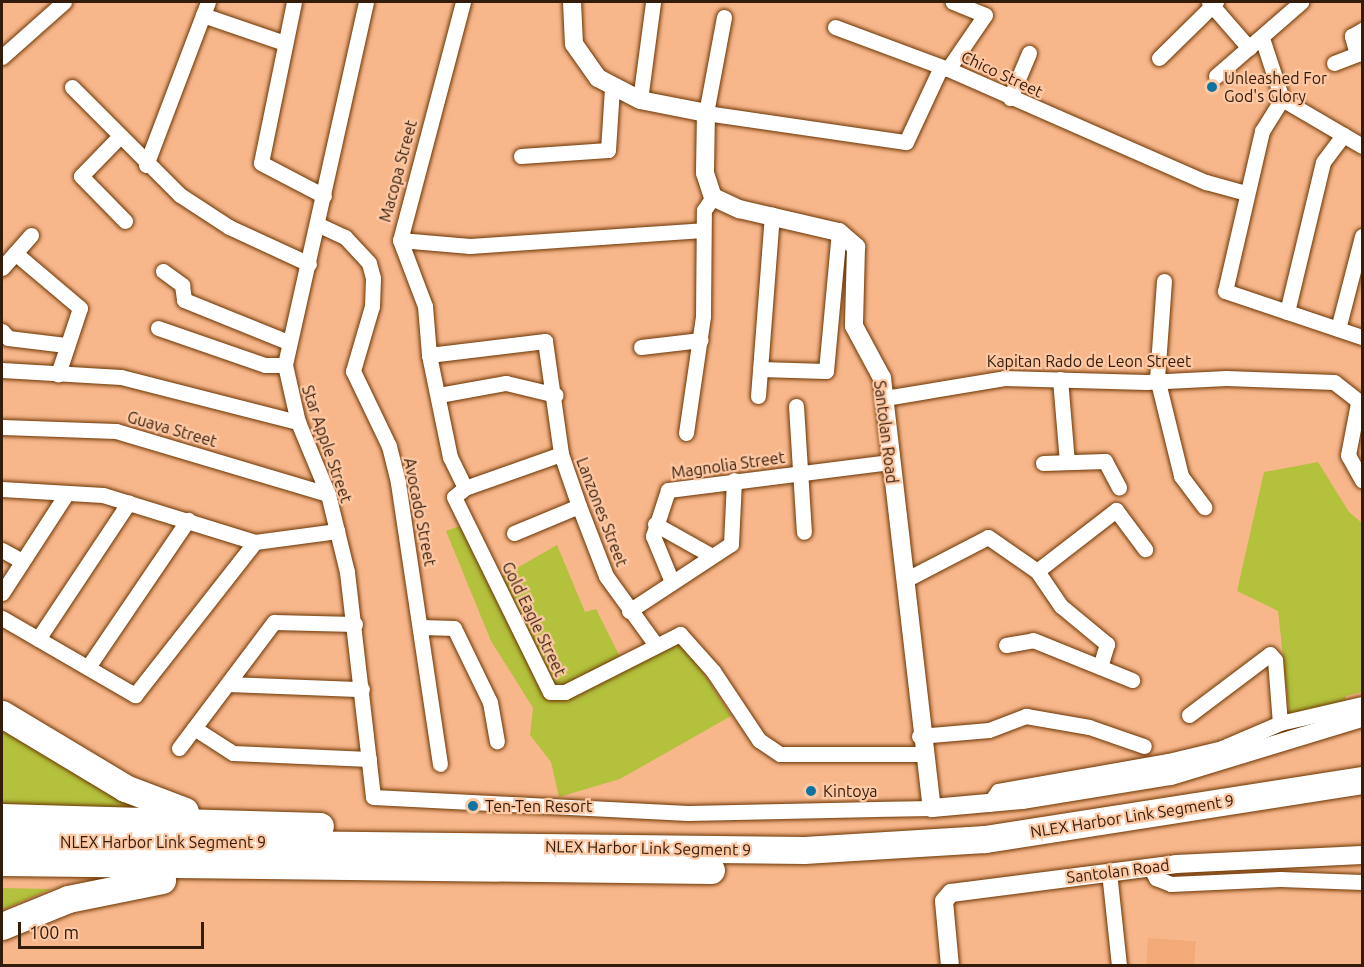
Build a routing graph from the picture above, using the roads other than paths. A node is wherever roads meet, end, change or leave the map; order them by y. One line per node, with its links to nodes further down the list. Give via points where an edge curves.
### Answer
1 (64, 2): 19 (street)
2 (294, 2): 15 (street)
3 (366, 2): 36 (street, Star Apple Street)
4 (463, 2): 45 (street, Macopa Street)
5 (572, 2): 25 (street, via 574,44)
6 (653, 2): 28 (street)
7 (953, 2): 22 (street, via 985,15)
8 (1212, 2): 16 (street); 20 (street)
9 (1301, 2): 14 (street)
10 (206, 8): 15 (street); 34 (street)
11 (724, 17): 29 (street)
12 (835, 27): 22 (street)
13 (1362, 30): 18 (street, via 1352,36)
14 (1262, 38): 16 (street); 27 (street)
15 (282, 42): 36 (street, via 261,163)
16 (1249, 48): 23 (street)
17 (1029, 53): 26 (street)
18 (1360, 53): 21 (street)
19 (2, 57)
20 (1159, 58)
21 (1334, 63)
22 (944, 69): 26 (street, Chico Street); 29 (street, Chico Street, via 906,142)
23 (1216, 76)
24 (72, 87): 31 (street)
25 (612, 88): 28 (street); 33 (street, via 608,150)
26 (1010, 98): 35 (street, Chico Street, via 1206,182)
27 (1282, 99): 30 (street); 35 (street, via 1262,131)
28 (640, 100): 29 (street)
29 (705, 113): 37 (street, via 705,173)
30 (1343, 135): 32 (street); 51 (street, via 1323,162)
31 (118, 138): 34 (street); 39 (street, via 81,176)
32 (1362, 146)
33 (521, 156)
34 (146, 165): 47 (street, via 198,209)
35 (1246, 193): 51 (street, via 1225,291)
36 (324, 196): 40 (street, Star Apple Street)
37 (713, 197): 38 (street, via 739,209); 41 (street, via 704,210)
38 (772, 215): 42 (street); 62 (street)
39 (125, 221)
40 (319, 225): 47 (street, Star Apple Street); 108 (street, Avocado Street, via 345,237 369,263 373,278 372,306 353,370 389,447)
41 (702, 230): 45 (street, via 470,246); 56 (street)
42 (839, 232): 62 (street, via 826,371); 70 (street, Santolan Road, via 856,247 854,326 882,378)
43 (31, 235): 46 (street)
44 (1362, 236): 53 (street)
45 (400, 240): 60 (street, Macopa Street, via 425,306)
46 (15, 252): 48 (street); 58 (street, via 80,308)
47 (309, 264): 57 (street, Star Apple Street)
48 (2, 268)
49 (163, 271): 57 (street, via 182,285 184,300)
50 (1164, 280): 66 (street)
51 (1287, 312): 53 (street)
52 (159, 328): 61 (street, via 265,365)
53 (1338, 329): 55 (street)
54 (2, 331): 58 (street, via 8,338)
55 (1362, 337)
56 (700, 340): 59 (street); 75 (street)
57 (288, 342): 61 (street, Star Apple Street)
58 (66, 345): 64 (street)
59 (641, 347)
60 (429, 356): 67 (street, Macopa Street); 68 (street, Lanzones Street, via 545,341)
61 (285, 365): 73 (street, Star Apple Street)
62 (760, 369): 69 (street)
63 (2, 370): 64 (street)
64 (58, 374): 73 (street, via 155,384)
65 (1060, 379): 66 (street, Kapitan Rado de Leon Street); 70 (street, Kapitan Rado de Leon Street, via 974,380); 78 (street)
66 (1158, 381): 71 (street, Kapitan Rado de Leon Street, via 1326,381 1340,385); 90 (street, via 1181,476)
67 (439, 395): 68 (street, via 506,383); 84 (street, Macopa Street, via 450,457)
68 (556, 395): 76 (street, Lanzones Street)
69 (758, 396)
70 (885, 398): 77 (street, Santolan Road)
71 (1360, 404): 82 (street, Kapitan Rado de Leon Street, via 1348,455)
72 (796, 406): 80 (street)
73 (298, 422): 87 (street, Star Apple Street)
74 (2, 427): 87 (street, Guava Street, via 116,431)
75 (686, 433)
76 (561, 454): 84 (street); 89 (street, Lanzones Street)
77 (890, 462): 80 (street, Magnolia Street); 102 (street, Santolan Road)
78 (1067, 462): 79 (street); 83 (street, via 1105,461)
79 (1043, 463)
80 (802, 473): 81 (street, Magnolia Street); 94 (street)
81 (734, 480): 92 (street, Magnolia Street, via 668,490); 99 (street, via 734,540)
82 (1362, 480)
83 (1119, 487)
84 (465, 488): 110 (street, Gold Eagle Street, via 455,494 456,505 550,692 565,692)
85 (2, 489): 86 (street)
86 (67, 493): 88 (street); 100 (street)
87 (328, 494): 93 (street, Star Apple Street)
88 (129, 502): 91 (street); 109 (street)
89 (579, 506): 95 (street); 105 (street, Lanzones Street, via 606,576)
90 (1204, 507)
91 (188, 520): 96 (street); 113 (street)
92 (655, 524): 99 (street); 103 (street, Magnolia Street, via 654,542)
93 (337, 531): 96 (street); 107 (street, Star Apple Street)
94 (804, 532)
95 (514, 533)
96 (255, 542): 113 (street, via 135,695)
97 (1145, 549): 101 (street, via 1116,510)
98 (2, 550): 100 (street)
99 (712, 556): 103 (street)
100 (22, 561): 104 (street)
101 (1037, 571): 102 (street, via 982,537); 112 (street, via 1060,606 1107,644)
102 (907, 579): 123 (street, Santolan Road)
103 (672, 582): 105 (street)
104 (2, 593)
105 (629, 611): 110 (street, Lanzones Street)
106 (2, 618): 109 (street)
107 (355, 624): 115 (street, via 274,622); 116 (street, Star Apple Street)
108 (422, 627): 124 (street, via 454,628 490,702); 129 (street, Avocado Street)
109 (38, 639): 113 (street)
110 (656, 645): 127 (street, Gold Eagle Street, via 684,636 738,715 759,740 780,754)
111 (1006, 645): 112 (street, via 1033,640)
112 (1100, 667): 114 (street)
113 (88, 668)
114 (1132, 680)
115 (230, 684): 116 (street); 122 (street)
116 (362, 689): 128 (street, Star Apple Street)
117 (1362, 704): 121 (street)
118 (2, 714): 135 (highway, via 125,788)
119 (1189, 715): 121 (street, via 1270,654 1275,660)
120 (1362, 718): 132 (street, via 1171,776)
121 (1280, 723): 132 (street, via 1222,748 998,791)
122 (194, 728): 126 (street); 128 (street, via 233,753)
123 (919, 736): 125 (street, via 989,730 1026,716 1089,727); 127 (street, Santolan Road)
124 (497, 741)
125 (1144, 746)
126 (179, 748)
127 (922, 754): 133 (street, Santolan Road)
128 (369, 759): 133 (street, Star Apple Street, via 373,797 688,813)
129 (440, 764)
130 (1362, 780): 137 (highway, NLEX Harbor Link Segment 9, via 985,839 688,852)
131 (1362, 799): 141 (highway, NLEX Harbor Link Segment 9, via 985,856 807,869)
132 (989, 804): 133 (street)
133 (932, 808)
134 (2, 817): 135 (highway)
135 (215, 820): 137 (highway)
136 (2, 841): 137 (highway, NLEX Harbor Link Segment 9)
137 (545, 845)
138 (1362, 855): 140 (street, Santolan Road)
139 (2, 862): 141 (highway, NLEX Harbor Link Segment 9)
140 (1150, 867): 142 (street, Santolan Road); 145 (street, via 1156,878 1171,884 1280,879)
141 (486, 871): 144 (highway, via 399,882)
142 (1109, 872): 147 (street, Santolan Road, via 946,896); 148 (street)
143 (2, 878): 144 (highway)
144 (162, 880): 146 (highway, via 68,899)
145 (1362, 882)
146 (2, 926)
147 (950, 966)
148 (1119, 966)

